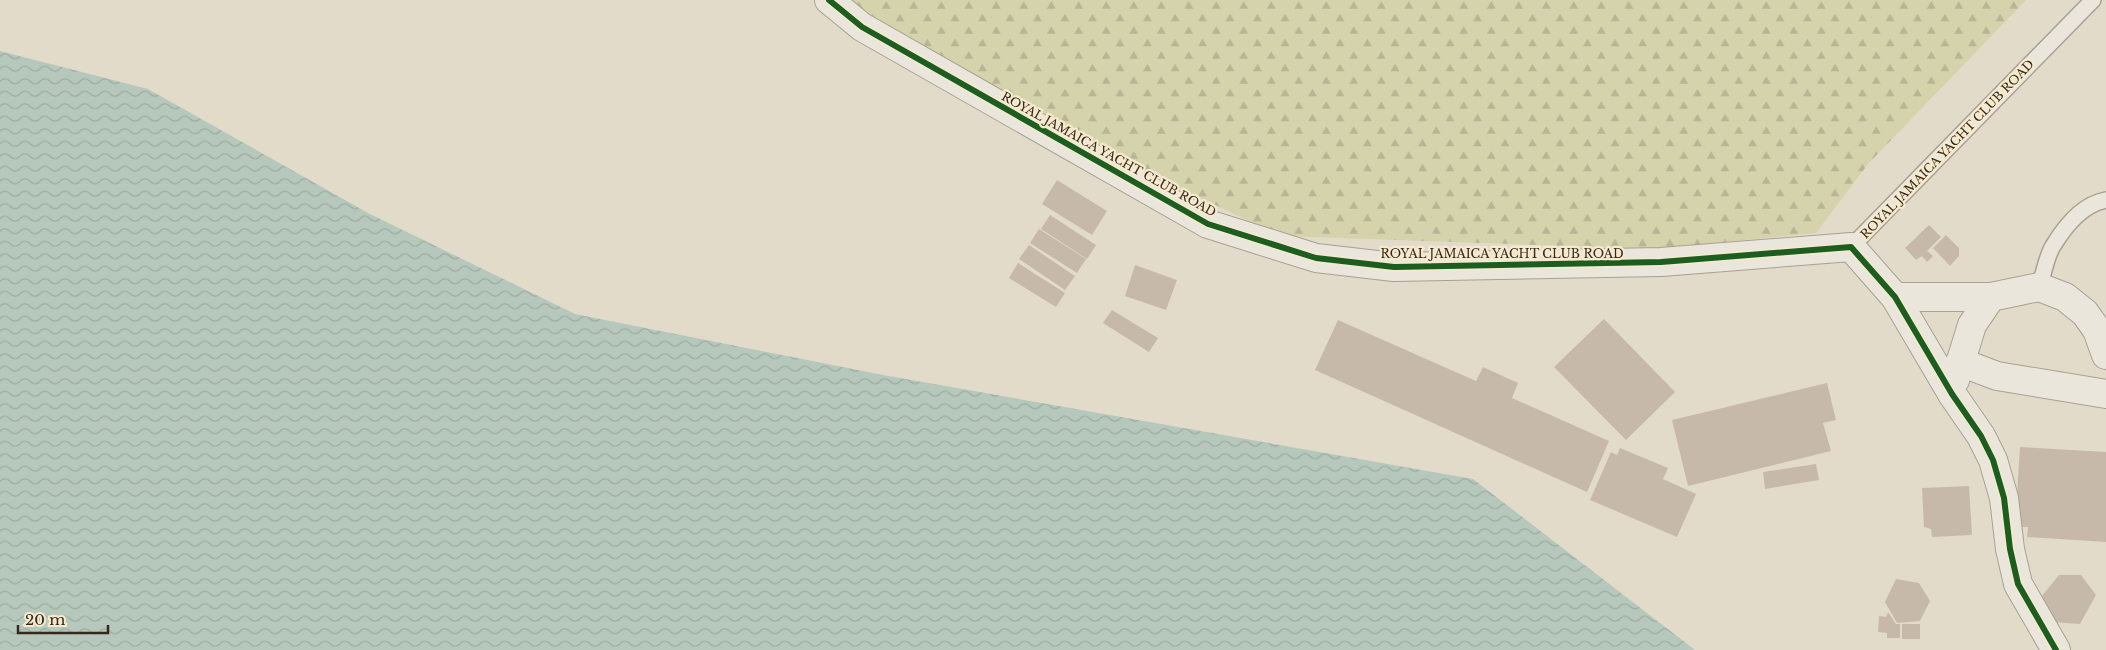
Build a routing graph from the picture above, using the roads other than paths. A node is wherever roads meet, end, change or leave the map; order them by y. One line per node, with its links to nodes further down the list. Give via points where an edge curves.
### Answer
1 (829, 0): 4 (street, ROYAL JAMAICA YACHT CLUB ROAD, via 862,26 1208,224 1316,258 1394,267 1661,262)
2 (2093, 0): 4 (lane, ROYAL JAMAICA YACHT CLUB ROAD)
3 (2106, 200): 5 (lane, via 2098,201 2075,216 2052,247)
4 (1851, 247): 6 (street)
5 (2039, 288): 7 (street); 8 (street, via 2065,297 2085,313)
6 (1895, 297): 7 (street); 10 (street)
7 (1991, 297): 9 (street, via 1972,325)
8 (2103, 335)
9 (1960, 362): 10 (street); 11 (street, via 1997,376)
10 (1952, 394): 12 (street, via 1993,460 2004,498 2018,584)
11 (2106, 394)
12 (2056, 650)

